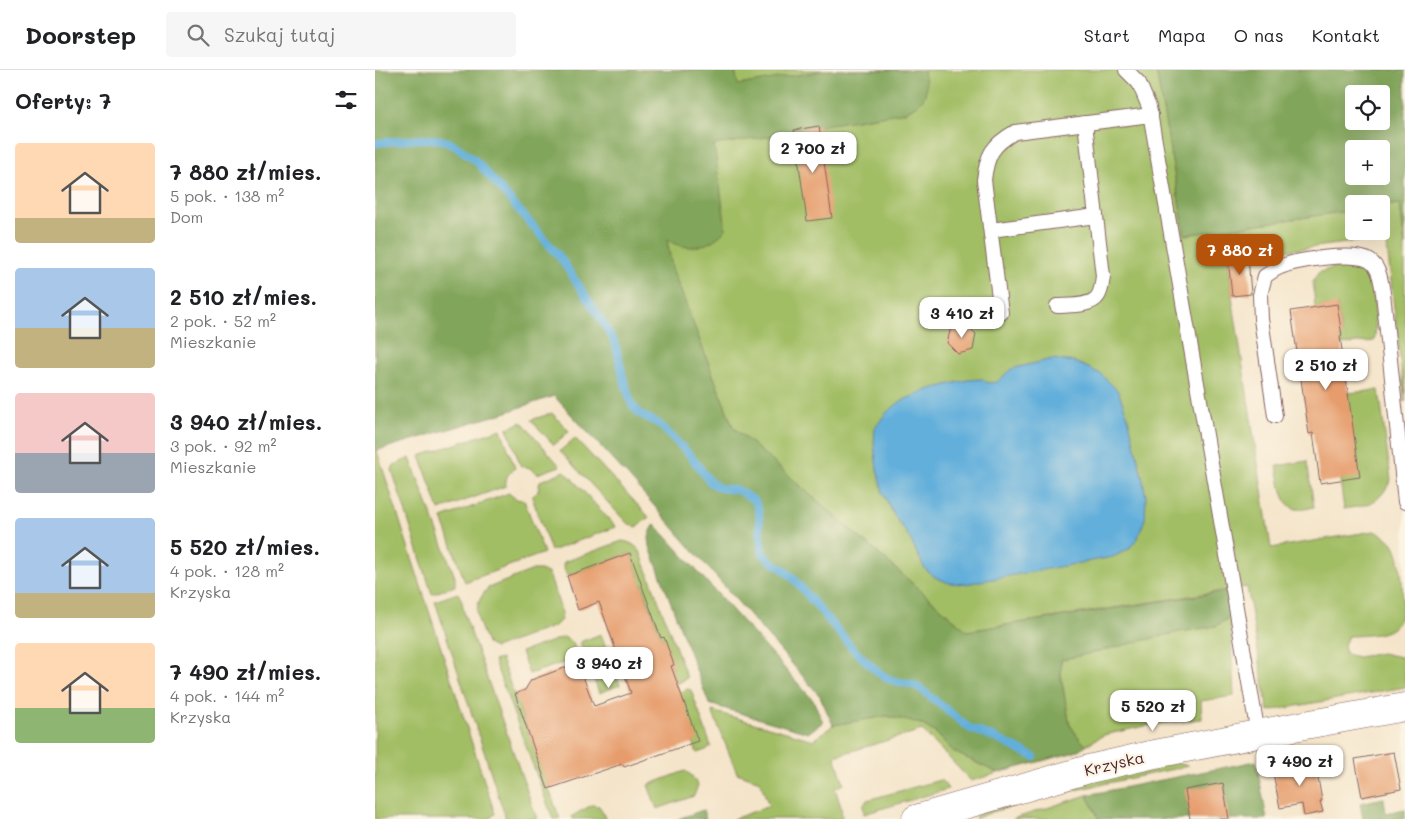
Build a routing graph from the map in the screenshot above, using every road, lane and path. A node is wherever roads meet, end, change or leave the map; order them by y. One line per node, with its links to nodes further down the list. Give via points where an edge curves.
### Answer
1 (1126, 70): 2 (lane, via 1139,83)
2 (1151, 115): 3 (lane); 11 (lane)
3 (1085, 123): 4 (lane); 5 (lane, via 1015,132 993,148 984,180)
4 (1096, 216): 5 (lane); 6 (lane, via 1103,276 1099,295 1088,303)
5 (991, 230): 7 (lane)
6 (1057, 306)
7 (1001, 314)
8 (1275, 416): 9 (lane, via 1261,319 1260,295 1265,276 1279,267 1333,256 1362,257 1371,261 1378,271 1383,293)
9 (1405, 502)
10 (1405, 707): 11 (street, Krzyska)
11 (1258, 734): 12 (street, Krzyska, via 1089,769)
12 (916, 819)

